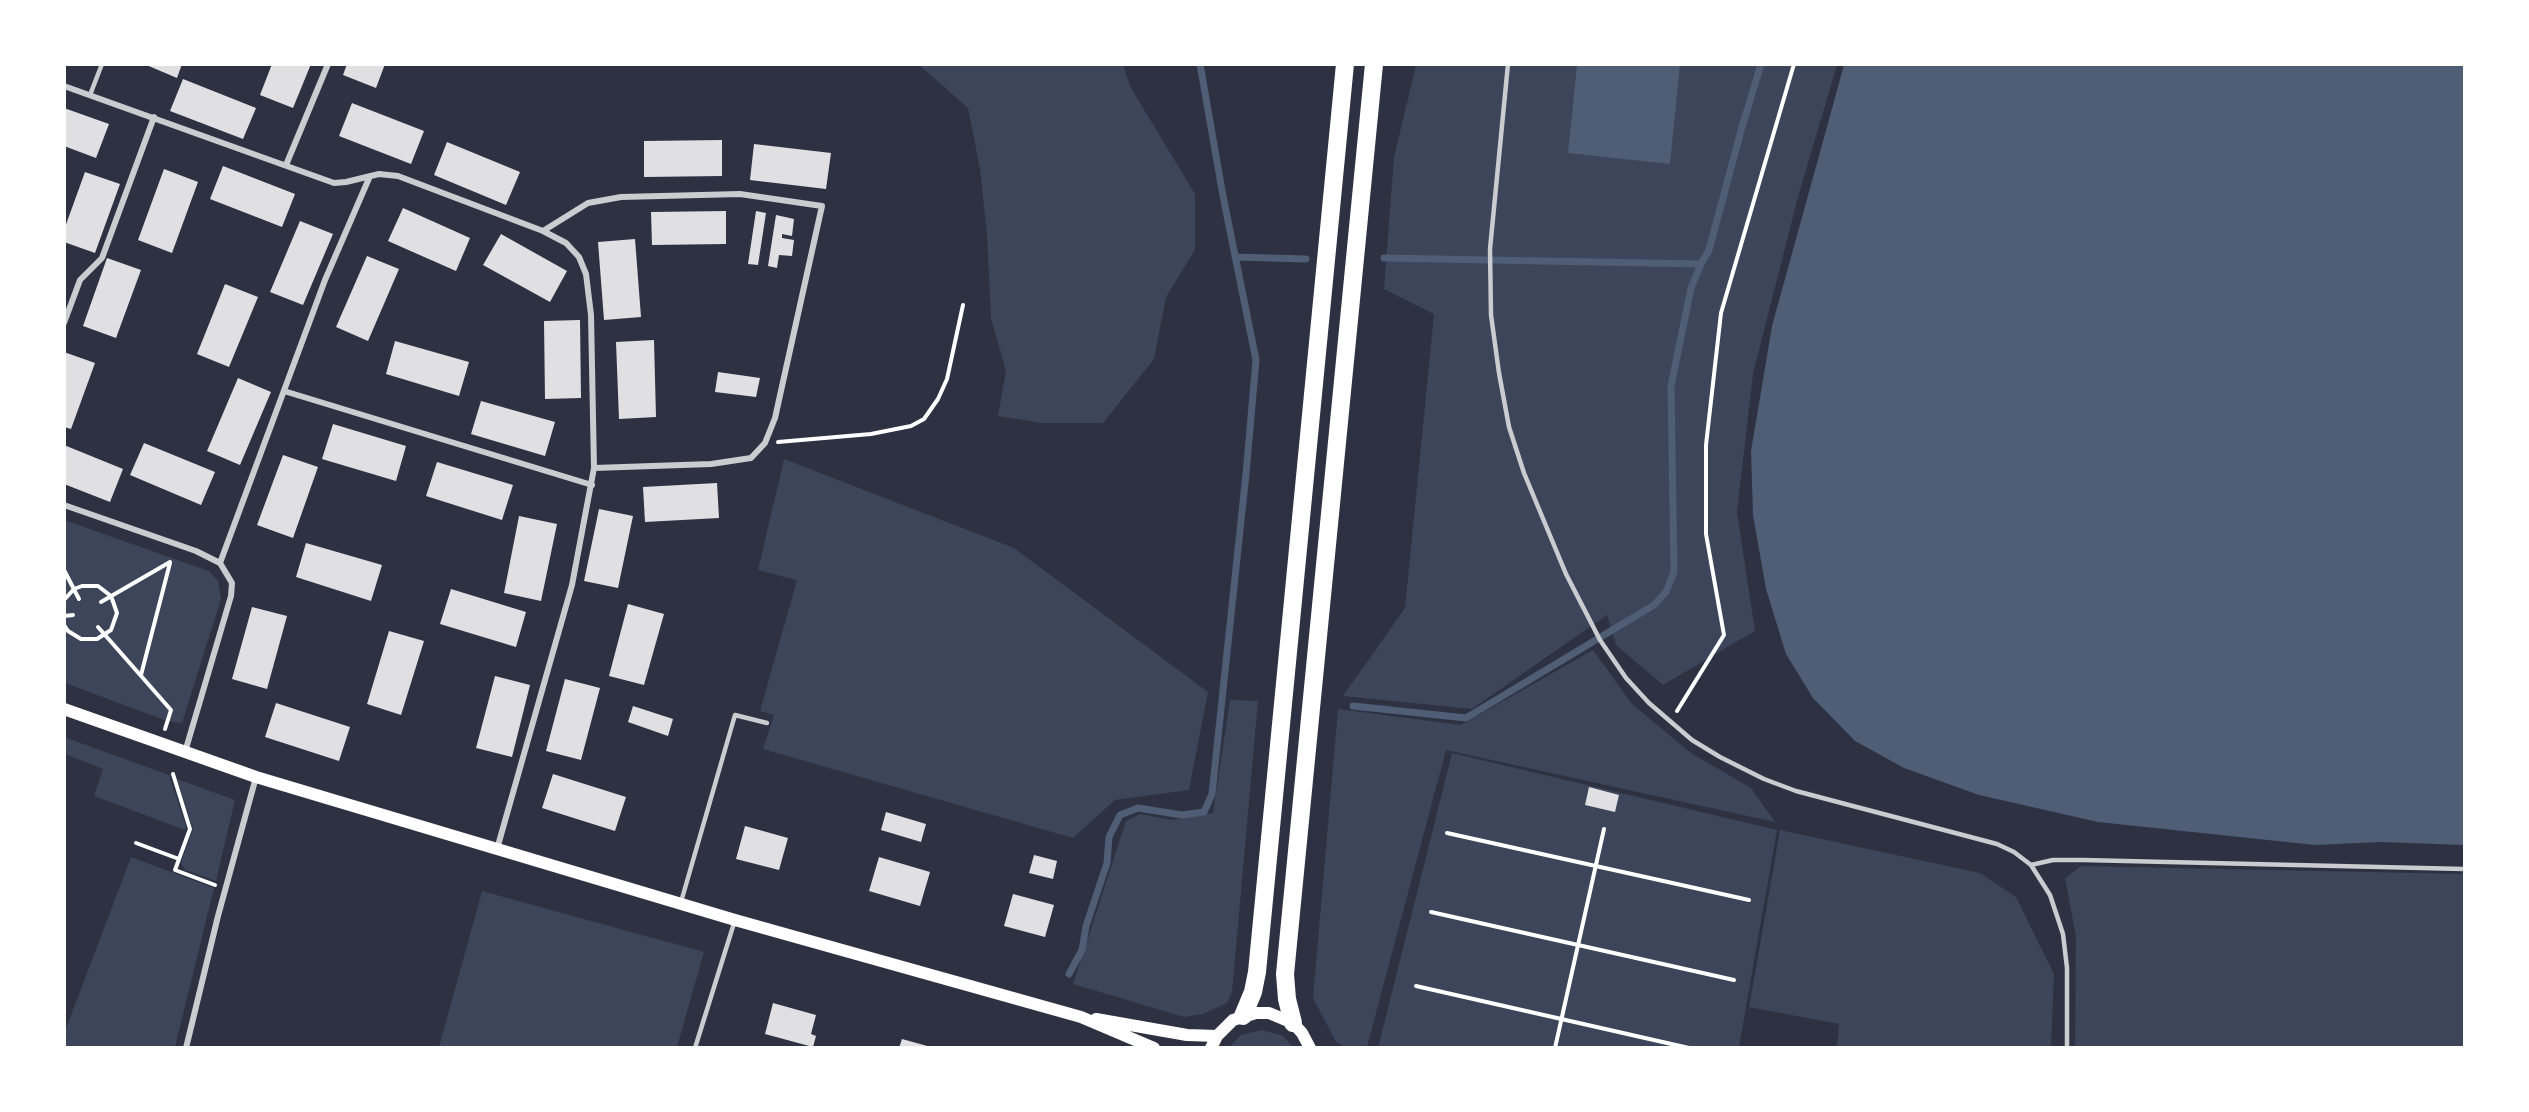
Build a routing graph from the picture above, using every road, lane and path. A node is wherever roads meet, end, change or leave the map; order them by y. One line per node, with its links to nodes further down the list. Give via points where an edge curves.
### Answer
1 (102, 64): 8 (lane)
2 (328, 64): 10 (street)
3 (1345, 64): 58 (highway, via 1257,972)
4 (1374, 64): 61 (highway, via 1285,974)
5 (1508, 64): 36 (lane, via 1490,268 1494,344 1514,443 1547,531 1594,629 1626,678)
6 (1794, 64): 36 (path, via 1721,313 1706,445 1706,534 1724,634)
7 (64, 86): 8 (street)
8 (90, 95): 9 (street)
9 (154, 117): 10 (street); 14 (street, via 102,258 80,280)
10 (286, 165): 11 (street, via 334,183)
11 (370, 176): 12 (street, via 399,176); 15 (street, via 333,260)
12 (543, 231): 16 (street, via 588,203 621,197 740,194 822,206 775,418); 17 (street, via 574,250 586,274 591,315)
13 (963, 304): 16 (path, via 947,379 924,419 911,426 871,434)
14 (64, 324)
15 (284, 391): 18 (street); 22 (street)
16 (765, 443): 17 (street, via 751,458 711,464)
17 (594, 468): 18 (street)
18 (592, 484): 45 (street, via 570,591)
19 (64, 505): 20 (street)
20 (176, 544): 21 (path); 22 (street)
21 (170, 563): 25 (path); 34 (path)
22 (220, 563): 39 (street, via 232,583 231,596)
23 (64, 570): 24 (path)
24 (74, 589): 25 (path, via 90,585); 26 (path); 27 (path)
25 (111, 596): 28 (path); 33 (path, via 117,613)
26 (80, 599)
27 (64, 600)
28 (101, 602)
29 (73, 615): 30 (path)
30 (64, 616)
31 (64, 625): 33 (path, via 81,639)
32 (98, 627): 33 (path)
33 (105, 636): 34 (path)
34 (140, 676): 38 (path, via 171,710)
35 (64, 709): 38 (main road)
36 (1671, 722): 47 (lane, via 1692,740 1764,779 1996,844)
37 (767, 723): 52 (lane, via 735,715)
38 (161, 742): 39 (main road)
39 (185, 752): 41 (main road)
40 (173, 774): 46 (path, via 190,829)
41 (256, 777): 45 (main road); 50 (street)
42 (1604, 829): 48 (path)
43 (1447, 833): 48 (path)
44 (136, 843): 46 (path)
45 (497, 850): 52 (main road)
46 (179, 859): 50 (path, via 175,870)
47 (2031, 865): 49 (lane, via 2083,860); 69 (lane, via 2050,895 2063,934)
48 (1595, 866): 51 (path); 55 (path)
49 (2464, 868)
50 (225, 889): 63 (street)
51 (1749, 900)
52 (680, 904): 54 (main road)
53 (1431, 912): 55 (path)
54 (735, 920): 59 (main road); 64 (lane)
55 (1578, 945): 56 (path); 60 (path)
56 (1734, 980)
57 (1416, 987): 60 (path)
58 (1243, 1016): 61 (main road, via 1269,1013); 62 (main road, via 1233,1020)
59 (1081, 1017): 62 (main road); 65 (main road)
60 (1561, 1019): 67 (path); 68 (path)
61 (1293, 1023): 66 (main road)
62 (1214, 1042)
63 (186, 1047)
64 (695, 1047)
65 (1154, 1047)
66 (1310, 1047)
67 (1555, 1047)
68 (1689, 1047)
69 (2067, 1047)

